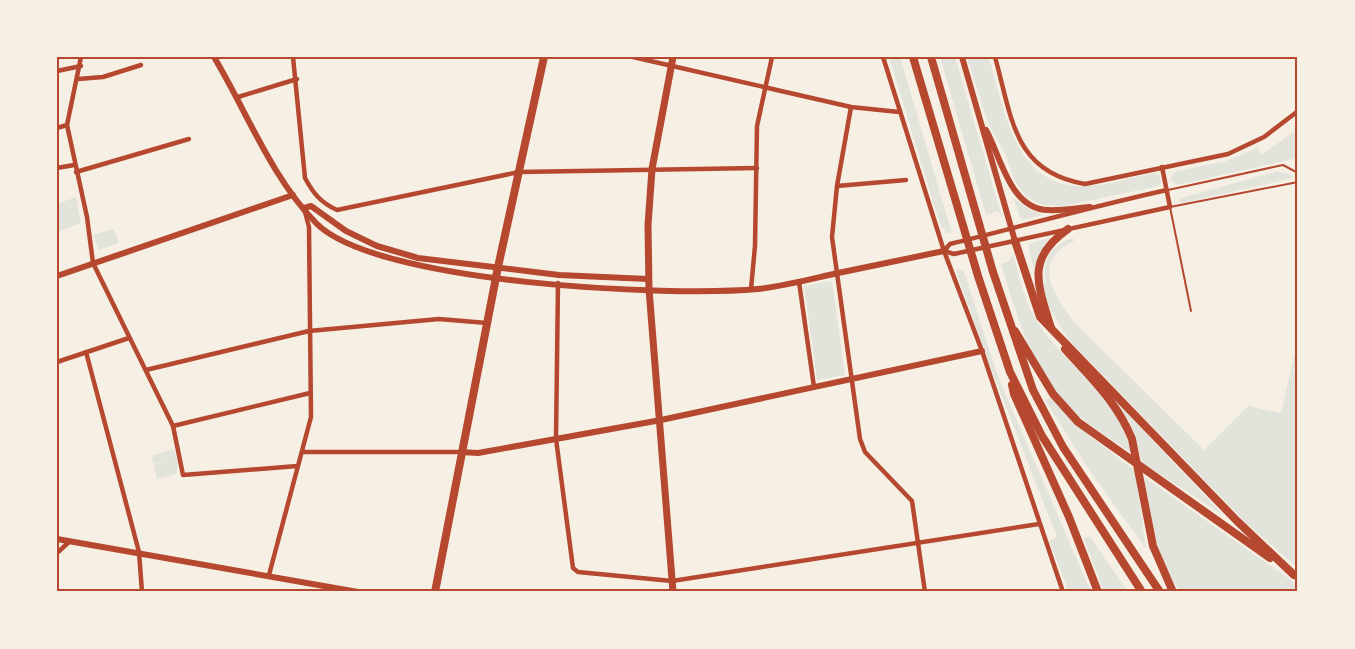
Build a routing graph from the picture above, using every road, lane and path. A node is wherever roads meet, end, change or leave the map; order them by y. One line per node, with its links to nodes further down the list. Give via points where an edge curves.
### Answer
1 (81, 57): 14 (street)
2 (214, 57): 20 (street)
3 (293, 57): 18 (street)
4 (543, 57): 34 (main road)
5 (633, 57): 15 (street)
6 (673, 57): 15 (main road)
7 (772, 57): 19 (street)
8 (883, 57): 23 (street)
9 (913, 57): 68 (highway)
10 (931, 57): 59 (highway)
11 (962, 57): 24 (street)
12 (995, 57): 29 (street, via 1018,140 1039,167 1067,181 1085,184)
13 (141, 65): 17 (street, via 103,77)
14 (81, 66): 16 (street); 17 (street)
15 (671, 66): 19 (street); 32 (main road)
16 (57, 71)
17 (78, 79): 25 (street)
18 (297, 79): 20 (street); 34 (street, via 305,178 312,192 337,210)
19 (766, 86): 21 (street); 31 (street, via 758,126)
20 (238, 97): 40 (street)
21 (851, 107): 23 (street); 38 (street)
22 (1298, 111): 29 (street, via 1264,137 1228,154)
23 (899, 112): 47 (street)
24 (980, 120): 41 (street, via 1008,180 1025,202 1047,210); 44 (street)
25 (68, 125): 26 (street); 28 (street)
26 (57, 128)
27 (189, 139): 33 (street)
28 (74, 165): 30 (street); 33 (street)
29 (1162, 167): 39 (street)
30 (57, 168)
31 (757, 168): 32 (street); 57 (street)
32 (652, 169): 34 (street); 53 (main road)
33 (76, 172): 48 (street)
34 (519, 172): 49 (main road)
35 (1298, 172): 39 (lane, via 1283,165)
36 (906, 180): 38 (street)
37 (1298, 182): 42 (lane)
38 (837, 186): 50 (street, via 832,237)
39 (1167, 190): 41 (street); 42 (street)
40 (293, 195): 43 (street); 48 (street)
41 (1090, 207): 44 (street)
42 (1170, 207): 45 (street); 58 (lane)
43 (304, 208): 49 (street, via 311,207 345,231 377,246 418,258); 52 (street, via 316,224 374,255 417,266); 61 (street, via 309,227)
44 (1012, 229): 46 (street); 47 (street, via 950,244)
45 (1068, 230): 46 (street); 62 (highway, via 1050,242 1038,269)
46 (1015, 241): 47 (street, via 954,254); 62 (highway, via 1035,308)
47 (944, 251): 50 (street); 64 (street)
48 (93, 263): 51 (street); 63 (street)
49 (498, 267): 52 (main road); 53 (street)
50 (837, 273): 54 (street); 69 (street)
51 (57, 276)
52 (496, 277): 55 (street); 60 (main road)
53 (648, 279): 56 (main road)
54 (799, 282): 57 (street); 70 (street)
55 (558, 283): 56 (street); 74 (street)
56 (649, 289): 57 (street); 72 (main road)
57 (751, 289)
58 (1191, 311)
59 (1009, 322): 85 (highway, via 1053,394 1078,422); 95 (highway, via 1043,413)
60 (487, 324): 61 (street, via 439,319); 76 (main road)
61 (309, 331): 67 (street); 71 (street)
62 (1052, 331): 85 (highway); 96 (highway, via 1126,423 1153,546)
63 (129, 338): 65 (street); 67 (street)
64 (982, 351): 69 (street); 78 (street)
65 (86, 352): 66 (street); 82 (street)
66 (57, 362)
67 (146, 370): 73 (street)
68 (1010, 372): 93 (highway, via 1014,394); 94 (highway, via 1042,436)
69 (851, 380): 70 (street); 81 (street, via 860,440 865,452 912,501)
70 (814, 387): 72 (street)
71 (310, 393): 73 (street); 75 (street, via 311,417)
72 (661, 420): 74 (street); 86 (main road)
73 (173, 426): 77 (street, via 183,475)
74 (555, 439): 76 (street, via 478,453); 86 (street, via 573,568 578,572)
75 (303, 452): 76 (street); 77 (street)
76 (461, 452): 89 (main road)
77 (297, 466): 84 (street)
78 (1038, 524): 81 (street); 92 (street)
79 (57, 539): 80 (street)
80 (70, 542): 82 (street); 83 (street)
81 (916, 544): 86 (street); 91 (street)
82 (139, 552): 84 (street); 87 (street)
83 (57, 553)
84 (269, 575): 88 (street)
85 (1296, 576)
86 (672, 581): 90 (main road)
87 (142, 592)
88 (358, 592)
89 (435, 592)
90 (673, 592)
91 (925, 592)
92 (1063, 592)
93 (1098, 592)
94 (1142, 592)
95 (1160, 592)
96 (1173, 592)

